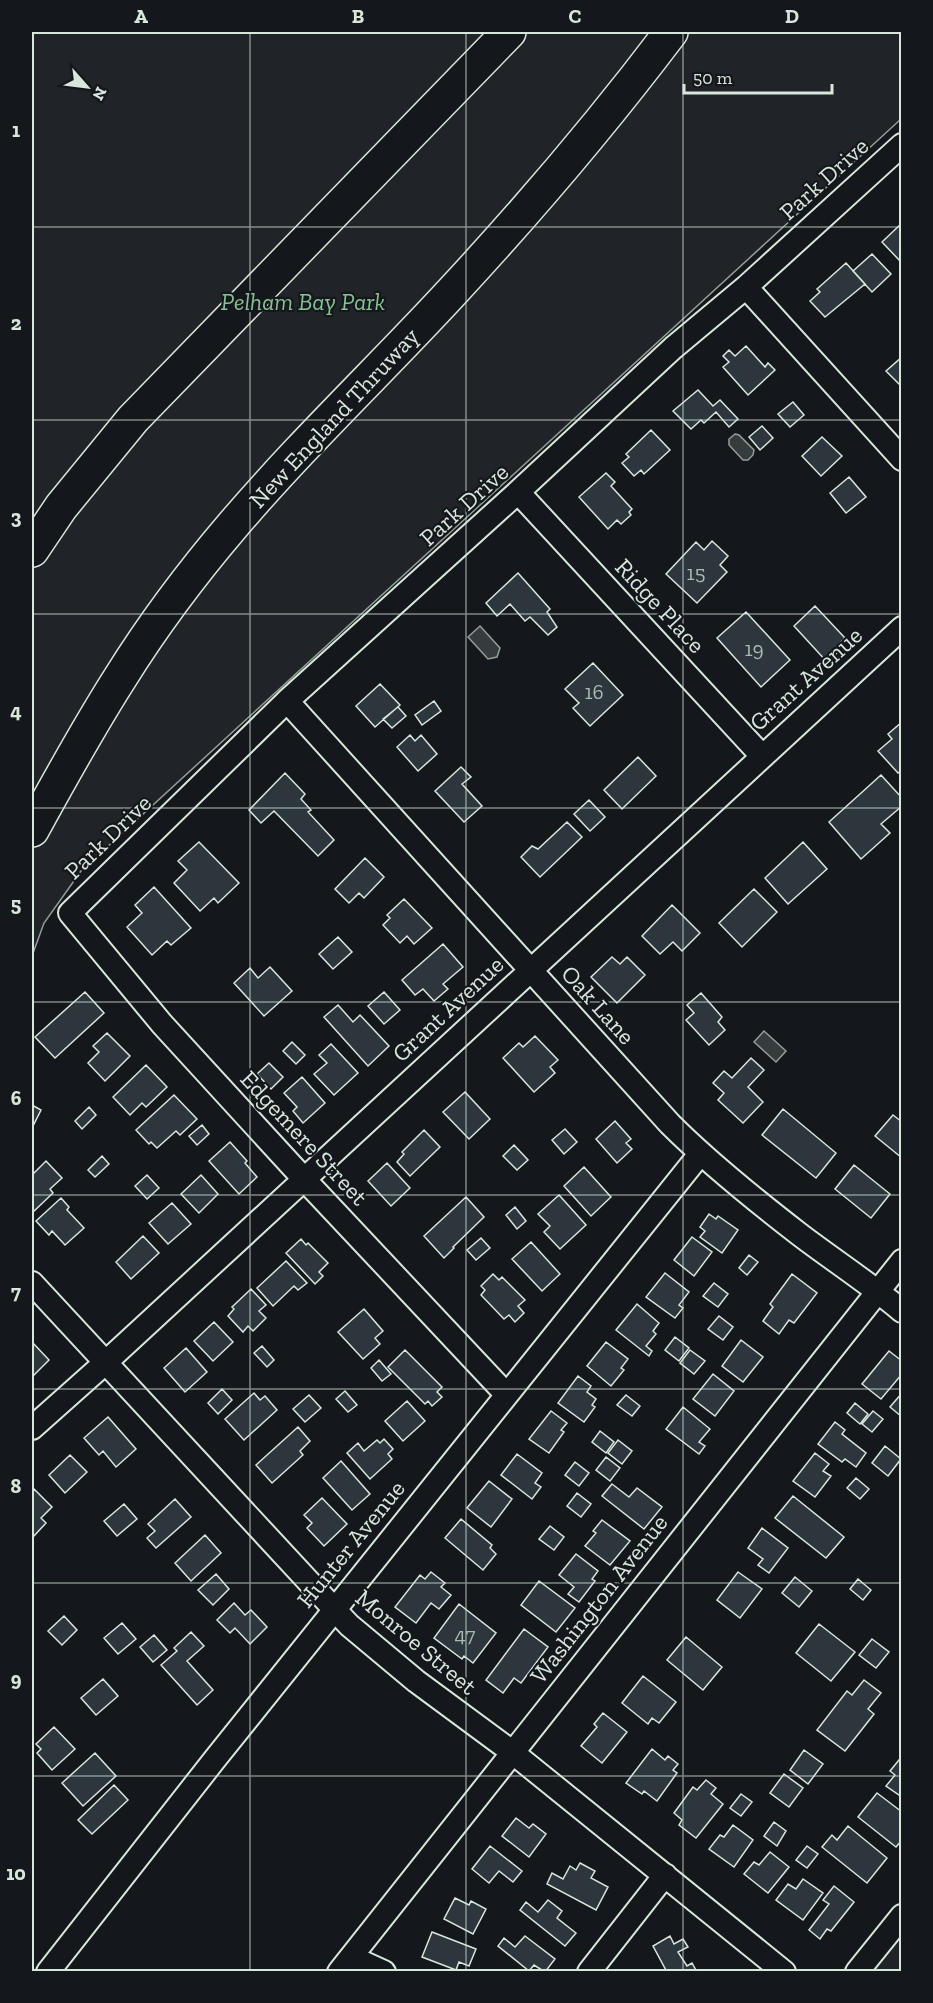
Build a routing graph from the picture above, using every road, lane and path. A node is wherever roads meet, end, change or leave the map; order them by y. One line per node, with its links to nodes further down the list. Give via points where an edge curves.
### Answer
1 (509, 32): 7 (highway, via 133,419 61,507)
2 (671, 32): 11 (highway, New England Thruway, via 594,129 454,291 233,525 121,676)
3 (902, 145): 4 (street, Park Drive)
4 (746, 287): 5 (street); 6 (street, Park Drive, via 673,348)
5 (902, 459)
6 (519, 492): 9 (street, Park Drive); 10 (street, Ridge Place)
7 (32, 550)
8 (902, 628): 10 (street, Grant Avenue)
9 (287, 701): 12 (street, Park Drive); 13 (street, Oak Lane)
10 (762, 756): 13 (street, Grant Avenue)
11 (32, 830)
12 (70, 913): 15 (street, Edgemere Street, via 162,1024)
13 (529, 970): 14 (street, Oak Lane); 15 (street, Grant Avenue)
14 (700, 1154): 18 (street, Oak Lane); 21 (street, Hunter Avenue)
15 (304, 1179): 20 (street, Grant Avenue); 21 (street, Edgemere Street)
16 (902, 1260): 18 (street, Washington Avenue)
17 (32, 1283): 20 (street, Monroe Street)
18 (877, 1291): 19 (street, Oak Lane); 24 (street, Washington Avenue)
19 (902, 1311)
20 (105, 1363): 22 (street, Grant Avenue); 23 (street, Monroe Street)
21 (506, 1394): 23 (street, Hunter Avenue)
22 (32, 1428)
23 (334, 1609): 24 (street, Monroe Street, via 416,1681); 30 (street, Hunter Avenue)
24 (512, 1752): 25 (street, Monroe Street); 28 (street, Washington Avenue)
25 (665, 1875): 32 (street); 33 (street, Monroe Street)
26 (902, 1916): 34 (street)
27 (32, 1964): 29 (street)
28 (345, 1964): 31 (street)
29 (35, 1971)
30 (48, 1971)
31 (384, 1971)
32 (589, 1971)
33 (784, 1971)
34 (857, 1971)

